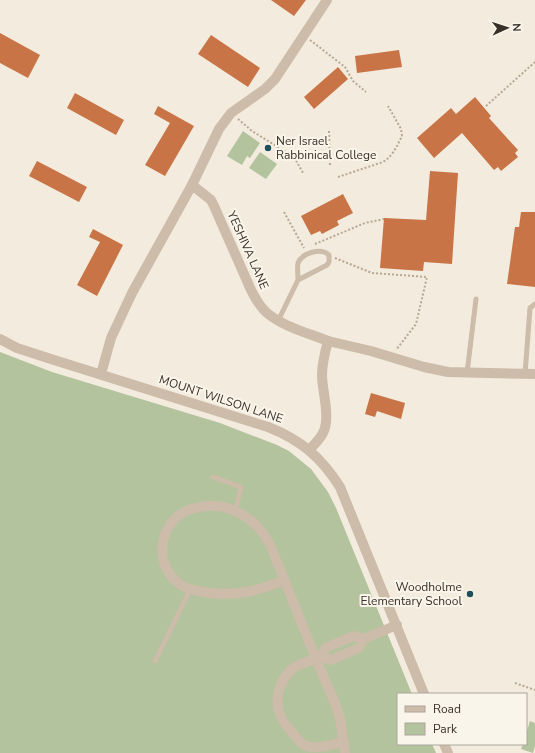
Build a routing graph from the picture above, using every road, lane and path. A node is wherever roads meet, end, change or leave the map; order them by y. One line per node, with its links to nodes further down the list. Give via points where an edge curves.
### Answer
1 (327, 0): 2 (street)
2 (304, 35): 4 (path, via 345,67 353,81); 7 (street, via 265,89)
3 (535, 62): 6 (path)
4 (366, 92)
5 (388, 106): 11 (path, via 401,129 402,136 393,153 383,162)
6 (486, 106)
7 (232, 112): 10 (path, via 252,131 294,157); 12 (street, via 219,129)
8 (328, 132): 9 (path)
9 (330, 167)
10 (304, 173)
11 (338, 177)
12 (192, 185): 19 (street, YESHIVA LANE, via 211,200 257,302); 24 (street, via 132,293 111,338)
13 (284, 212): 14 (path, via 304,248 365,223)
14 (384, 219)
15 (334, 258): 22 (path, via 372,273 427,278 416,324)
16 (298, 280): 16 (lane, via 327,265 329,255 318,251 302,258 297,265); 19 (lane)
17 (476, 300): 23 (lane)
18 (535, 304): 25 (lane, via 530,308)
19 (278, 321): 21 (street, YESHIVA LANE)
20 (0, 339): 24 (street, MOUNT WILSON LANE, via 17,348)
21 (328, 341): 23 (street, YESHIVA LANE, via 424,367); 26 (street, via 322,375 325,428)
22 (393, 354)
23 (466, 373): 25 (street, YESHIVA LANE)
24 (101, 374): 26 (street, MOUNT WILSON LANE, via 268,427 296,440)
25 (530, 374)
26 (309, 450): 31 (street, MOUNT WILSON LANE, via 340,487)
27 (213, 477): 28 (lane, via 241,487)
28 (235, 511): 29 (street, via 261,530); 30 (street, via 213,505 196,508 181,513 167,529 162,542 164,561 174,579)
29 (284, 580): 30 (street, via 240,594); 32 (street)
30 (190, 590): 33 (lane)
31 (397, 625): 32 (street, via 363,639 359,648 330,660); 36 (street, MOUNT WILSON LANE)
32 (319, 658): 37 (street, via 340,718); 37 (street, via 295,666 284,678 277,696 281,718 304,745 319,747)
33 (155, 660)
34 (515, 683): 35 (path)
35 (535, 690)
36 (424, 693)
37 (344, 742): 38 (street)
38 (345, 753)

